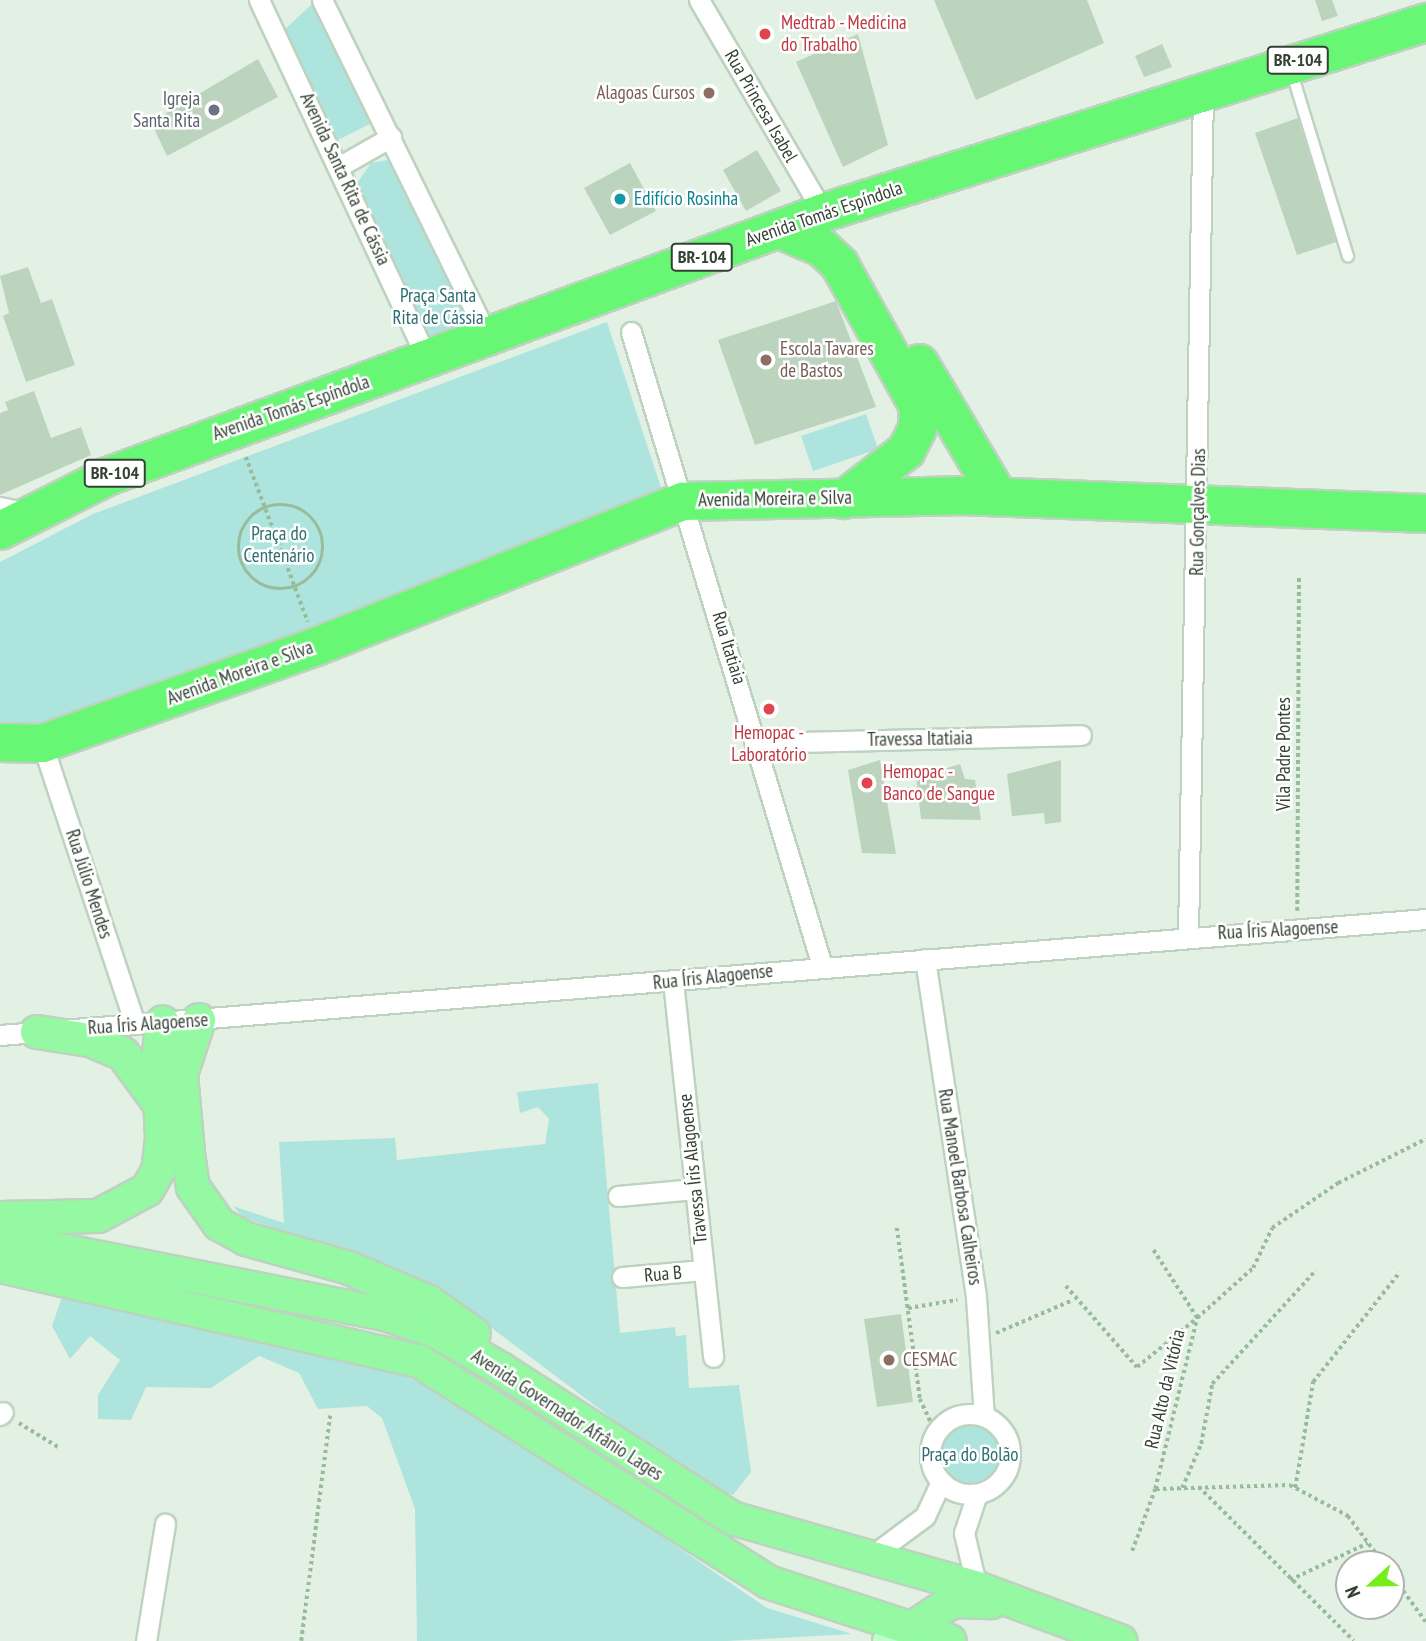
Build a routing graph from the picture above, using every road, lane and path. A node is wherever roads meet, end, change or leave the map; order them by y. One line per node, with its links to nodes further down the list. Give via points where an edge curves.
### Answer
1 (260, 0): 8 (street, Avenida Santa Rita de Cássia)
2 (321, 0): 7 (street)
3 (699, 0): 10 (street, Rua Princesa Isabel)
4 (1426, 22): 5 (highway, Avenida Tomás Espíndola / BR-104)
5 (1289, 63): 6 (highway, Avenida Tomás Espíndola / BR-104); 12 (lane)
6 (1203, 89): 9 (highway, Avenida Tomás Espíndola / BR-104); 22 (street, Rua Gonçalves Dias)
7 (391, 137): 8 (street); 14 (street)
8 (340, 166): 15 (street, Avenida Santa Rita de Cássia)
9 (859, 201): 10 (highway, Avenida Tomás Espíndola / BR-104); 16 (highway, via 848,233 855,260)
10 (823, 212): 11 (highway, Avenida Tomás Espíndola / BR-104)
11 (779, 229): 14 (highway, Avenida Tomás Espíndola / BR-104); 17 (highway, via 821,247 839,264 911,385 917,428)
12 (1348, 257)
13 (631, 332): 21 (street, Rua Itatiaia)
14 (487, 337): 15 (highway, Avenida Tomás Espíndola / BR-104)
15 (428, 360): 25 (highway, Avenida Tomás Espíndola / BR-104, via 236,426)
16 (959, 435): 17 (highway, via 934,435); 19 (highway)
17 (906, 450): 20 (highway)
18 (247, 457): 23 (path)
19 (998, 496): 20 (highway, Avenida Moreira e Silva); 22 (highway, Avenida Moreira e Silva)
20 (843, 499): 21 (highway, Avenida Moreira e Silva)
21 (683, 501): 31 (highway, Avenida Moreira e Silva, via 316,646); 32 (street, Rua Itatiaia)
22 (1198, 503): 24 (highway, Avenida Moreira e Silva); 35 (street, Rua Gonçalves Dias)
23 (265, 506): 27 (path); 27 (path, via 243,526 238,555 253,580 281,591); 27 (path, via 292,505 314,520 319,533 322,559)
24 (1426, 513)
25 (10, 517)
26 (1299, 577): 34 (path, Vila Padre Pontes)
27 (295, 588): 28 (path)
28 (310, 628)
29 (1081, 735): 32 (street, Travessa Itatiaia)
30 (0, 742): 31 (highway, Avenida Moreira e Silva)
31 (43, 743): 40 (street, Rua Júlio Mendes)
32 (758, 744): 37 (street, Rua Itatiaia)
33 (1426, 919): 34 (street, Rua Íris Alagoense)
34 (1297, 931): 35 (street, Rua Íris Alagoense)
35 (1188, 935): 36 (street, Rua Íris Alagoense)
36 (925, 959): 37 (street, Rua Íris Alagoense); 57 (street, Rua Manoel Barbosa Calheiros)
37 (822, 966): 38 (street, Rua Íris Alagoense)
38 (673, 981): 39 (street, Rua Íris Alagoense); 45 (street, Travessa Íris Alagoense)
39 (199, 1020): 40 (street, Rua Íris Alagoense); 63 (main road, via 182,1053 188,1153 193,1186 219,1224 429,1302 502,1353)
40 (149, 1023): 41 (street, Rua Íris Alagoense); 43 (main road)
41 (37, 1032): 42 (street, Rua Íris Alagoense); 43 (main road, via 90,1040 123,1054)
42 (0, 1035)
43 (159, 1103): 47 (main road, via 158,1171 133,1202 98,1216)
44 (1426, 1139): 60 (path, Rua Alto da Vitória, via 1338,1183 1272,1228 1253,1268)
45 (695, 1189): 46 (street); 52 (street, Travessa Íris Alagoense)
46 (618, 1196)
47 (0, 1218)
48 (897, 1228): 59 (path)
49 (0, 1238): 63 (main road, Avenida Governador Afrânio Lages, via 385,1314 435,1331)
50 (1153, 1250): 60 (path)
51 (4, 1268): 85 (main road, Avenida Governador Afrânio Lages, via 338,1338 419,1361 718,1555)
52 (704, 1270): 55 (street, Rua B); 62 (street, Travessa Íris Alagoense)
53 (1316, 1270): 71 (path, via 1212,1384 1201,1444)
54 (1399, 1272): 72 (path, via 1313,1382)
55 (622, 1277)
56 (1066, 1286): 58 (path)
57 (976, 1297): 59 (path); 61 (street, Rua Manoel Barbosa Calheiros)
58 (1074, 1300): 60 (path, via 1137,1367); 61 (path)
59 (908, 1308): 67 (path, via 920,1399)
60 (1197, 1318): 73 (path, Rua Alto da Vitória)
61 (982, 1340): 66 (street, Rua Manoel Barbosa Calheiros)
62 (713, 1357)
63 (548, 1399): 79 (main road, Avenida Governador Afrânio Lages, via 732,1518)
64 (1, 1414): 68 (path)
65 (330, 1416): 87 (path)
66 (984, 1416): 67 (street, via 948,1420); 74 (street, via 1004,1433 1010,1458 1000,1482)
67 (936, 1433): 69 (street, via 930,1458)
68 (58, 1447)
69 (941, 1482): 74 (street); 79 (street, via 925,1516)
70 (1199, 1486): 71 (path); 72 (path); 80 (path)
71 (1182, 1488): 73 (path)
72 (1295, 1488): 76 (path, via 1348,1516)
73 (1155, 1489): 78 (path, Rua Alto da Vitória)
74 (978, 1494): 81 (street, via 964,1533)
75 (165, 1524): 86 (street)
76 (1368, 1543): 77 (path); 80 (path)
77 (1373, 1550)
78 (1132, 1551)
79 (866, 1560): 81 (main road, Avenida Governador Afrânio Lages)
80 (1290, 1580): 90 (path)
81 (977, 1588): 83 (main road, Avenida Governador Afrânio Lages)
82 (1405, 1593): 84 (path)
83 (1052, 1615): 85 (main road, via 964,1599); 89 (main road, Avenida Governador Afrânio Lages)
84 (1426, 1622)
85 (899, 1635): 88 (main road, Avenida Governador Afrânio Lages)
86 (146, 1641)
87 (301, 1641)
88 (950, 1641)
89 (1120, 1641)
90 (1354, 1641)

